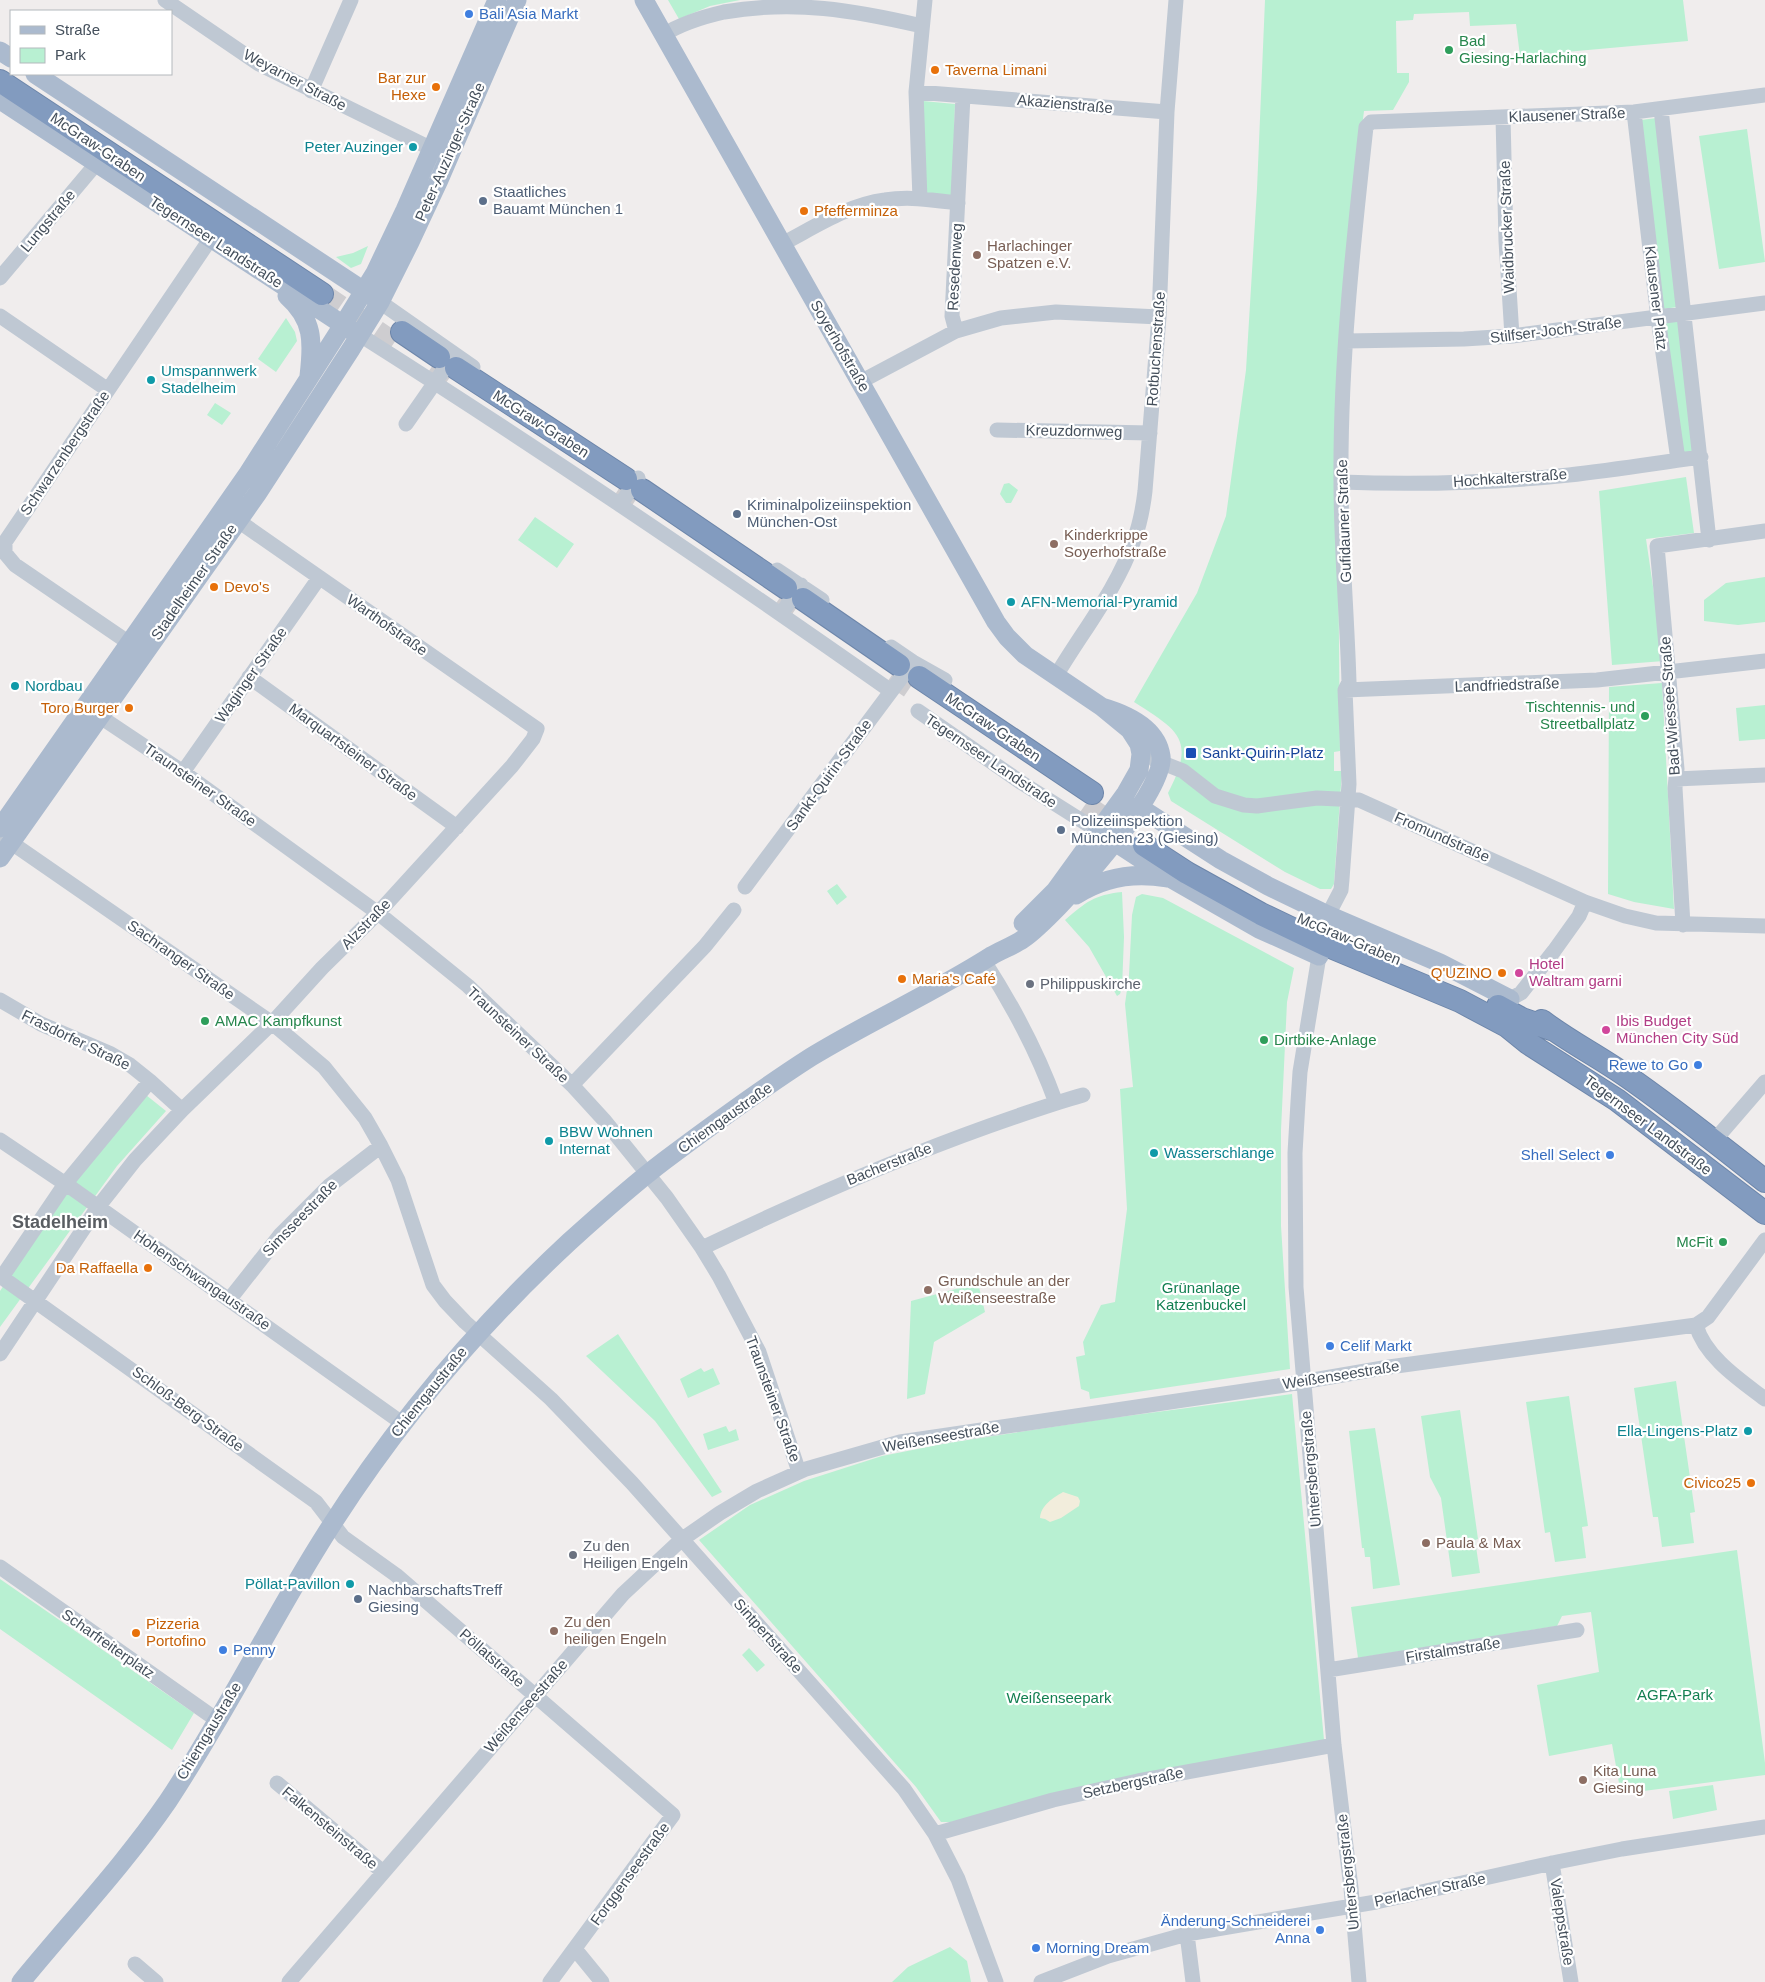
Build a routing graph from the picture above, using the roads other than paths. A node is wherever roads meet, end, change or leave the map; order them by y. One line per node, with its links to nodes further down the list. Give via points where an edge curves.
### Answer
1 (165, 0): 14 (street, Weyarner Straße, via 259,64)
2 (351, 0): 14 (street)
3 (497, 0): 24 (main road, Peter-Auzinger-Straße)
4 (517, 0): 33 (main road, Peter-Auzinger-Straße, via 439,180)
5 (644, 0): 10 (main road, Soyerhofstraße)
6 (925, 0): 9 (street)
7 (1175, 0): 20 (street, Rotbuchenstraße)
8 (767, 3): 9 (street, via 826,7); 10 (street, via 707,16 682,24)
9 (922, 26): 15 (street)
10 (663, 35): 29 (main road, Soyerhofstraße)
11 (15, 75): 13 (highway, McGraw-Graben, via 326,289)
12 (37, 75): 32 (main road)
13 (0, 82)
14 (312, 91): 24 (street, Weyarner Straße)
15 (916, 92): 17 (street, Akazienstraße); 26 (street)
16 (1765, 95): 19 (street, Klausener Straße)
17 (964, 96): 20 (street, Akazienstraße); 27 (street, Resedenweg)
18 (0, 100): 25 (main road, Tegernseer Landstraße)
19 (1661, 109): 21 (street, Klausener Straße); 35 (street, Klausener Platz)
20 (1167, 112): 37 (street, Rotbuchenstraße)
21 (1634, 112): 22 (street, Klausener Straße); 38 (street, Klausener Platz)
22 (1503, 117): 23 (street, Klausener Straße); 42 (street, Waidbrucker Straße)
23 (1368, 124): 44 (street, Gufidauner Straße, via 1351,256)
24 (432, 150): 32 (main road, Peter-Auzinger-Straße)
25 (96, 164): 28 (main road, Tegernseer Landstraße); 31 (street, Lungstraße)
26 (920, 199): 27 (street); 29 (street, via 886,199 862,204)
27 (958, 203): 40 (street, Resedenweg, via 952,316)
28 (211, 238): 30 (main road, Tegernseer Landstraße); 48 (street, Schwarzenbergstraße)
29 (782, 244): 47 (main road, Soyerhofstraße)
30 (250, 264): 39 (main road, Tegernseer Landstraße); 46 (main road, via 291,300 306,321 312,345)
31 (0, 278)
32 (364, 291): 33 (main road); 39 (main road, Stadelheimer Straße)
33 (380, 302): 41 (main road, Stadelheimer Straße); 45 (street, via 430,336)
34 (1765, 303): 35 (street, Stilfser-Joch-Straße)
35 (1686, 314): 38 (street, Stilfser-Joch-Straße); 52 (street, Klausener Platz)
36 (0, 316): 48 (street)
37 (1159, 316): 40 (street, via 1056,312 1001,318); 51 (street, Rotbuchenstraße)
38 (1658, 318): 42 (street, Stilfser-Joch-Straße); 53 (street, Klausener Platz)
39 (343, 325): 41 (main road, Tegernseer Landstraße); 46 (main road, Stadelheimer Straße)
40 (956, 331): 47 (street)
41 (360, 336): 45 (street, Tegernseer Landstraße); 55 (main road, Stadelheimer Straße)
42 (1512, 336): 44 (street, Stilfser-Joch-Straße)
43 (398, 338): 45 (highway, McGraw-Graben)
44 (1346, 341): 54 (street, Gufidauner Straße)
45 (444, 368): 49 (street); 62 (highway, McGraw-Graben)
46 (309, 380): 59 (main road, Stadelheimer Straße)
47 (860, 382): 63 (main road, Soyerhofstraße, via 996,622 1016,646)
48 (108, 390): 59 (street, Schwarzenbergstraße, via 17,523 4,548 15,565)
49 (406, 424)
50 (997, 430): 51 (street, Kreuzdornweg)
51 (1150, 433): 63 (street, Rotbuchenstraße, via 1146,491 1134,540 1115,581)
52 (1701, 458): 53 (street); 57 (street, Klausener Platz)
53 (1678, 460): 54 (street, Hochkalterstraße, via 1568,475 1466,482)
54 (1341, 482): 66 (street, Gufidauner Straße, via 1349,682)
55 (237, 520): 58 (street, Warthofstraße); 59 (main road, Stadelheimer Straße)
56 (1765, 531): 57 (street)
57 (1709, 540): 61 (street, Bad-Wiessee-Straße, via 1657,546)
58 (319, 578): 64 (street, Waginger Straße); 70 (street, Warthofstraße)
59 (136, 648): 69 (main road, Stadelheimer Straße); 81 (main road, Stadelheimer Straße)
60 (1765, 661): 61 (street, Landfriedstraße)
61 (1668, 673): 66 (street, Landfriedstraße, via 1571,682); 75 (street, Bad-Wiessee-Straße, via 1678,769)
62 (904, 676): 65 (street); 76 (highway, McGraw-Graben); 85 (street, Sankt-Quirin-Straße)
63 (1056, 676): 67 (main road)
64 (249, 678): 73 (street, Waginger Straße); 80 (street, Marquartsteiner Straße)
65 (945, 680)
66 (1345, 690): 77 (street, Gufidauner Straße)
67 (1102, 707): 71 (main road); 72 (main road, via 1123,713 1149,733 1159,750)
68 (918, 712): 79 (street, Tegernseer Landstraße, via 1022,783)
69 (99, 716): 73 (street, Traunsteiner Straße); 81 (main road, Stadelheimer Straße)
70 (537, 729): 80 (street, Alzstraße, via 512,766)
71 (1135, 736): 72 (street, Fromundstraße); 79 (main road, via 1141,754 1139,770)
72 (1161, 763): 77 (street, Fromundstraße, via 1183,771 1216,796 1244,805 1318,798); 78 (main road)
73 (182, 772): 89 (street, Traunsteiner Straße)
74 (1765, 775): 75 (street)
75 (1676, 779): 91 (street, Bad-Wiessee-Straße)
76 (1089, 799)
77 (1347, 799): 86 (street, Fromundstraße, via 1370,804); 90 (street, Gufidauner Straße, via 1341,890)
78 (1139, 807): 79 (main road); 82 (main road); 90 (main road, via 1221,860)
79 (1107, 820): 82 (main road); 94 (main road, Chiemgaustraße, via 1055,891)
80 (457, 827): 89 (street, Alzstraße)
81 (4, 835): 83 (main road, Stadelheimer Straße); 97 (street, Sachranger Straße)
82 (1114, 842): 84 (main road); 87 (main road, Chiemgaustraße)
83 (0, 858)
84 (1170, 878): 87 (main road, via 1145,875 1111,878 1086,889); 93 (main road, via 1259,929)
85 (746, 887)
86 (1585, 902): 91 (street, Fromundstraße, via 1640,920); 95 (street, via 1580,916 1532,979 1521,993)
87 (1060, 907): 94 (main road, Chiemgaustraße, via 1022,940)
88 (734, 910): 102 (street, via 705,946)
89 (378, 912): 97 (street, Alzstraße); 102 (street, Traunsteiner Straße, via 468,986)
90 (1328, 915): 95 (main road, via 1440,963)
91 (1683, 925): 92 (street, Fromundstraße)
92 (1765, 926)
93 (1319, 956): 99 (highway); 122 (street, Untersbergstraße, via 1300,1072 1295,1153 1296,1288)
94 (989, 958): 104 (street, via 1044,1071); 109 (main road, Chiemgaustraße, via 810,1058)
95 (1510, 999): 98 (highway)
96 (0, 1000): 100 (street, Frasdorfer Straße, via 42,1024 112,1054)
97 (272, 1023): 105 (street, Alzstraße); 108 (street, Sachranger Straße, via 324,1067 365,1118)
98 (1554, 1030): 99 (highway, McGraw-Graben, via 1522,1019 1460,987 1298,918 1148,840 1187,873 1262,914 1326,945 1460,1001 1508,1026); 107 (highway, Tegernseer Landstraße, via 1626,1075)
99 (1528, 1043): 113 (highway, Tegernseer Landstraße, via 1617,1100)
100 (150, 1081): 105 (street, Frasdorfer Straße); 111 (street)
101 (1765, 1082): 107 (street)
102 (572, 1085): 109 (street, Traunsteiner Straße)
103 (1083, 1095): 104 (street, Bacherstraße)
104 (1056, 1103): 115 (street, Bacherstraße, via 891,1163)
105 (182, 1110): 112 (street, Alzstraße, via 135,1160)
106 (0, 1140): 111 (street, Hohenschwangaustraße)
107 (1714, 1141): 110 (highway, Tegernseer Landstraße)
108 (381, 1146): 117 (street, Simsseestraße, via 329,1186 281,1234); 120 (street, Sachranger Straße, via 398,1180 433,1285 452,1309)
109 (648, 1174): 115 (street, Traunsteiner Straße); 120 (main road, Chiemgaustraße, via 545,1265)
110 (1765, 1181)
111 (65, 1184): 112 (street, Hohenschwangaustraße); 116 (street)
112 (98, 1207): 117 (street, Hohenschwangaustraße); 118 (street, Alzstraße)
113 (1765, 1213)
114 (1765, 1240): 119 (street, via 1708,1317)
115 (702, 1248): 125 (street, Traunsteiner Straße, via 759,1352)
116 (1, 1276): 118 (street, Schloß-Berg-Straße)
117 (229, 1300): 124 (street, Hohenschwangaustraße)
118 (37, 1301): 121 (street, Alzstraße); 126 (street, Schloß-Berg-Straße, via 316,1502)
119 (1696, 1326): 122 (street, Weißenseestraße); 123 (street, via 1698,1336 1707,1349)
120 (478, 1333): 124 (main road, Chiemgaustraße); 127 (street, Sintpertstraße, via 557,1405)
121 (0, 1354)
122 (1303, 1381): 125 (street, Weißenseestraße, via 900,1442); 130 (street, Untersbergstraße)
123 (1765, 1400)
124 (402, 1423): 126 (main road, Chiemgaustraße)
125 (799, 1472): 127 (street, Weißenseestraße, via 720,1512)
126 (333, 1524): 131 (street, Pöllatstraße, via 350,1542 396,1575); 132 (main road, Chiemgaustraße)
127 (681, 1540): 131 (street, Weißenseestraße, via 623,1594); 136 (street, Sintpertstraße, via 904,1789)
128 (0, 1567): 132 (street, Scharfreiterplatz)
129 (1577, 1630): 130 (street, Firstalmstraße)
130 (1328, 1670): 133 (street, Untersbergstraße)
131 (535, 1696): 138 (street, Weißenseestraße); 141 (street, Forggenseestraße, via 673,1815)
132 (217, 1720): 143 (main road, Chiemgaustraße, via 154,1820)
133 (1334, 1745): 136 (street, Setzbergstraße, via 1138,1781 1053,1800); 139 (street, Untersbergstraße)
134 (277, 1783): 138 (street, Falkensteinstraße)
135 (1765, 1827): 137 (street, Perlacher Straße)
136 (935, 1834): 148 (street, Sintpertstraße, via 958,1879)
137 (1552, 1863): 139 (street, Perlacher Straße); 152 (street, Valeppstraße)
138 (383, 1872): 145 (street, Weißenseestraße)
139 (1353, 1906): 140 (street, Perlacher Straße); 151 (street, Untersbergstraße)
140 (1187, 1934): 149 (street, Perlacher Straße, via 1108,1956); 150 (street)
141 (575, 1950): 146 (street, Forggenseestraße); 147 (street)
142 (135, 1964): 144 (street)
143 (21, 1982)
144 (156, 1982)
145 (289, 1982)
146 (550, 1982)
147 (602, 1982)
148 (996, 1982)
149 (1041, 1982)
150 (1193, 1982)
151 (1358, 1982)
152 (1571, 1982)

